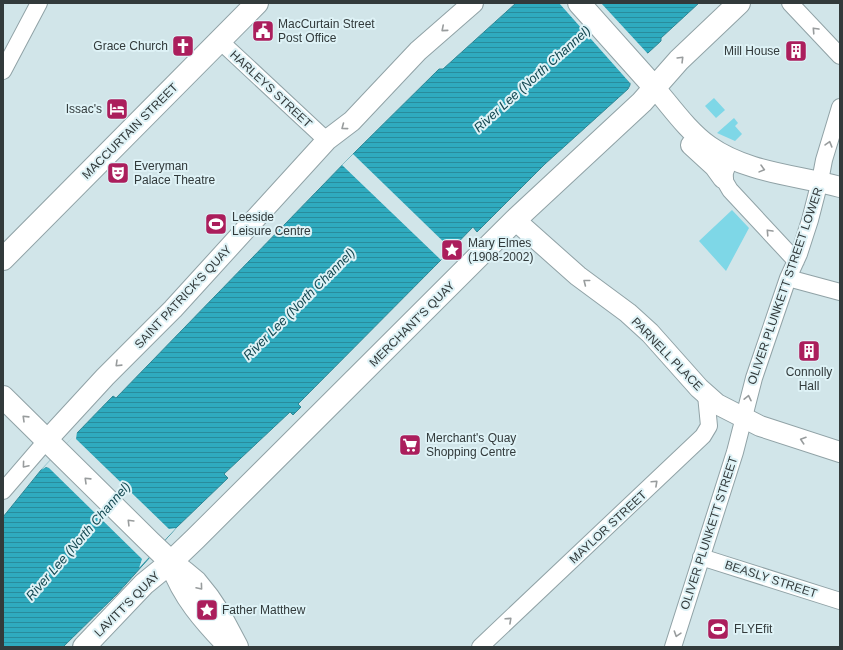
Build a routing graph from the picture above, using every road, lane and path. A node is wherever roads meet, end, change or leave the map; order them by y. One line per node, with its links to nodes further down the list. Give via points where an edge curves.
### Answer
1 (39, 3): 9 (street)
2 (257, 3): 7 (highway, MACCURTAIN STREET)
3 (473, 3): 26 (main road, SAINT PATRICK'S QUAY, one-way to 26, via 418,51 352,121 327,140 173,309 105,377)
4 (580, 3): 10 (highway)
5 (739, 3): 10 (highway, MERCHANT'S QUAY, one-way to 5, via 679,60)
6 (790, 3): 8 (street, one-way to 6)
7 (220, 41): 13 (street, HARLEYS STREET); 19 (highway, MACCURTAIN STREET)
8 (840, 56)
9 (4, 68)
10 (648, 80): 12 (main road); 18 (highway, MERCHANT'S QUAY, via 634,110)
11 (840, 107): 16 (street, OLIVER PLUNKETT STREET LOWER, one-way to 11)
12 (671, 116): 14 (main road, via 701,140); 15 (main road)
13 (322, 136)
14 (731, 159): 15 (street); 16 (main road, one-way to 16)
15 (723, 178): 20 (street, one-way to 15, via 730,190)
16 (820, 182): 17 (main road); 20 (street, OLIVER PLUNKETT STREET LOWER)
17 (840, 187)
18 (516, 220): 23 (main road, PARNELL PLACE, one-way to 18, via 628,313 578,276); 29 (highway, MERCHANT'S QUAY)
19 (3, 259)
20 (796, 261): 21 (street, OLIVER PLUNKETT STREET LOWER)
21 (788, 278): 22 (street); 25 (street, OLIVER PLUNKETT STREET LOWER, one-way to 21, via 754,378)
22 (840, 292)
23 (706, 395): 25 (main road, PARNELL PLACE); 35 (street, MAYLOR STREET, one-way to 23, via 703,436 709,426)
24 (3, 397): 26 (highway, one-way to 24)
25 (744, 419): 27 (main road, PARNELL PLACE, one-way to 25); 30 (street, OLIVER PLUNKETT STREET)
26 (52, 446): 28 (street, one-way to 28); 29 (highway, one-way to 26)
27 (840, 452)
28 (3, 491)
29 (159, 551): 32 (highway, LAVITT'S QUAY, via 144,584); 33 (highway, via 195,608); 34 (highway, one-way to 34, via 196,582 220,614)
30 (701, 557): 31 (street, BEASLY STREET); 36 (street, OLIVER PLUNKETT STREET, one-way to 36)
31 (840, 601)
32 (84, 647)
33 (230, 647)
34 (237, 647)
35 (480, 647)
36 (672, 647)

